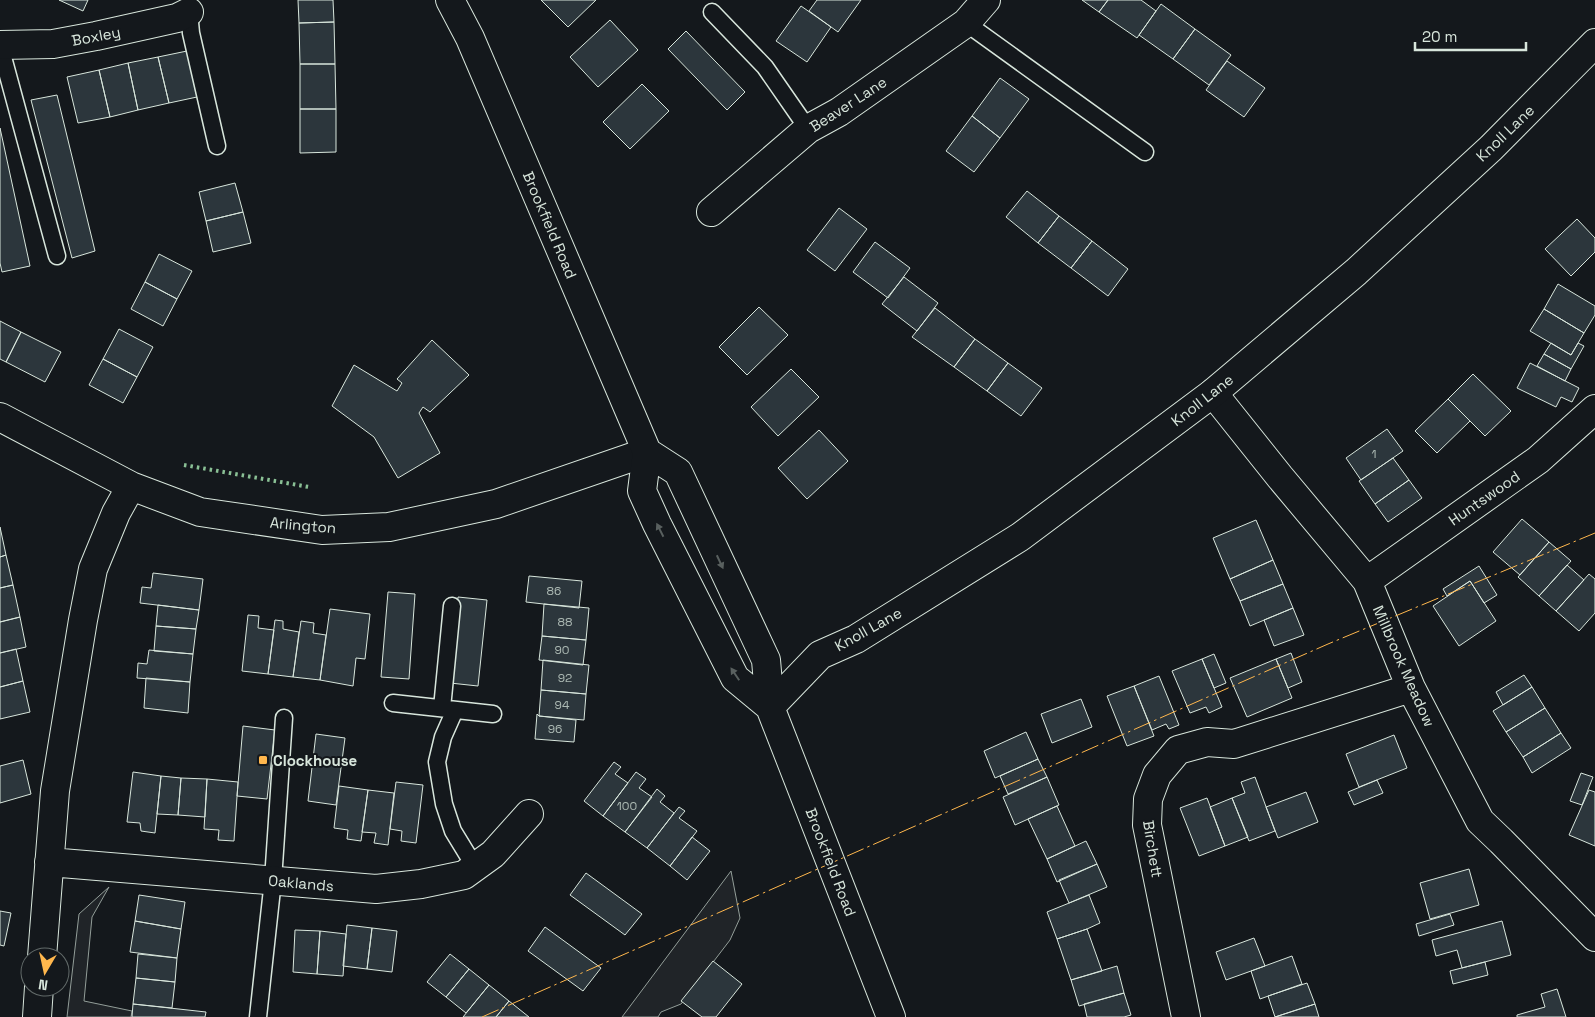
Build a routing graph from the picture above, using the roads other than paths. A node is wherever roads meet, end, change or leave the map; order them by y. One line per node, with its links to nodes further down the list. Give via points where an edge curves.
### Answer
1 (450, 0): 16 (street, Brookfield Road, via 470,38)
2 (986, 0): 5 (street, Beaver Lane)
3 (179, 10): 7 (street, Boxley, via 96,36 52,44); 9 (lane, via 191,33)
4 (712, 12): 8 (lane, via 765,67)
5 (966, 23): 8 (street, Beaver Lane, via 839,112); 10 (lane)
6 (1595, 43): 13 (street, Knoll Lane, via 1491,148 1363,266)
7 (0, 45): 12 (lane)
8 (808, 129): 11 (street, Beaver Lane)
9 (217, 146)
10 (1145, 152)
11 (711, 212)
12 (57, 256)
13 (1213, 393): 18 (street, Millbrook Meadow); 22 (street, Knoll Lane, via 1020,537 856,639 820,655)
14 (1595, 409): 18 (street, Huntswood, via 1538,460)
15 (0, 417): 17 (street, Arlington)
16 (648, 452): 17 (street, Arlington, via 496,504 389,526 322,530 244,519 200,512); 22 (street, Brookfield Road, one-way to 22, via 678,472 766,660); 22 (street, Brookfield Road, one-way to 16, via 735,678 657,524 642,491)
17 (131, 486): 27 (street, via 93,569 56,791)
18 (1367, 581): 20 (street, Millbrook Meadow)
19 (452, 606): 23 (lane)
20 (1411, 688): 30 (street, Millbrook Meadow, via 1480,821); 36 (street, Birchett, via 1234,744 1207,742 1178,750 1157,775 1148,799 1147,825)
21 (393, 702): 23 (lane)
22 (770, 707): 35 (street, Brookfield Road)
23 (448, 709): 24 (lane); 28 (lane, via 437,762 444,804 453,831)
24 (492, 714)
25 (284, 718): 29 (lane)
26 (528, 814): 28 (street, Oaklands, via 493,854)
27 (49, 862): 29 (street, Oaklands); 31 (street)
28 (475, 866): 29 (street, Oaklands, via 464,875 376,889)
29 (273, 880): 34 (lane)
30 (1595, 937)
31 (43, 947)
32 (38, 997): 33 (street)
33 (37, 1017)
34 (258, 1017)
35 (891, 1017)
36 (1186, 1017)

